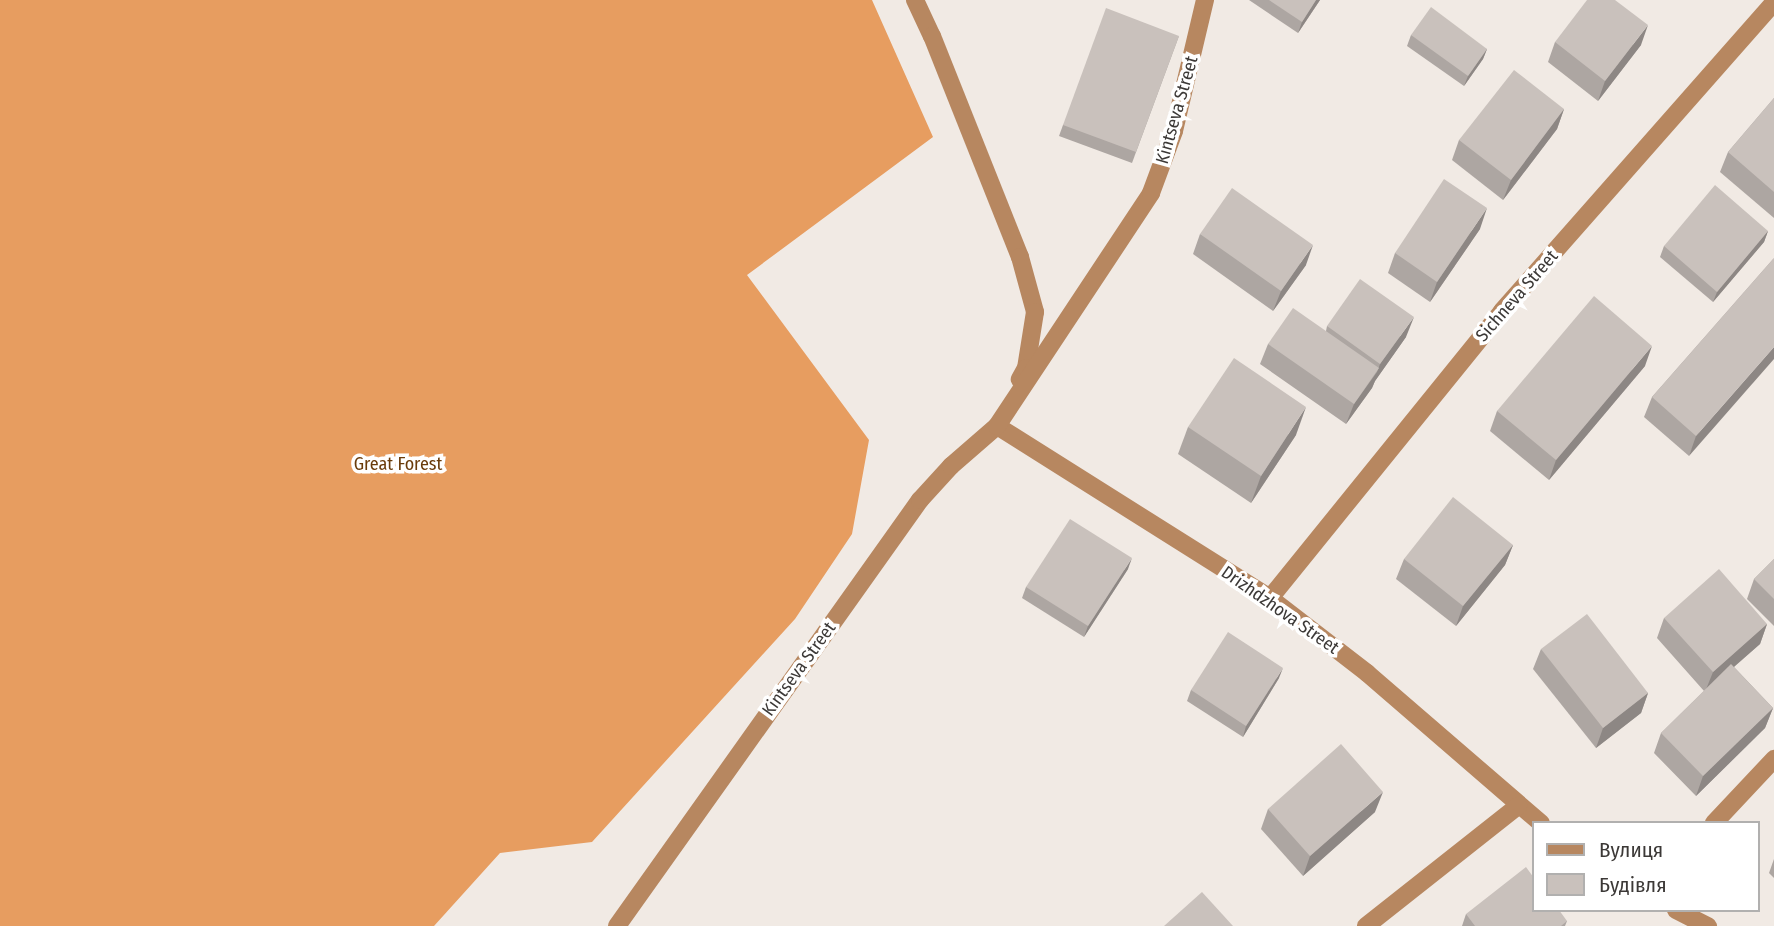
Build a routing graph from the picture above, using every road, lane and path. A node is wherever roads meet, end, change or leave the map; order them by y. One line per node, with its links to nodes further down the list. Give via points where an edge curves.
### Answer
1 (915, 0): 4 (street, Kintseva Street, via 1020,257 1035,312 1026,368)
2 (1205, 0): 4 (street, Kintseva Street, via 1174,131 1151,193)
3 (1774, 2): 5 (street, Sichneva Street, via 1502,311)
4 (997, 426): 5 (street, Drizhdzhova Street); 11 (street, Kintseva Street, via 920,500)
5 (1270, 598): 7 (street, Drizhdzhova Street, via 1367,673)
6 (1774, 759): 9 (street)
7 (1518, 806): 8 (street, Drizhdzhova Street); 12 (street)
8 (1538, 821)
9 (1716, 821)
10 (1680, 912): 13 (street)
11 (617, 926)
12 (1366, 926)
13 (1708, 926)

